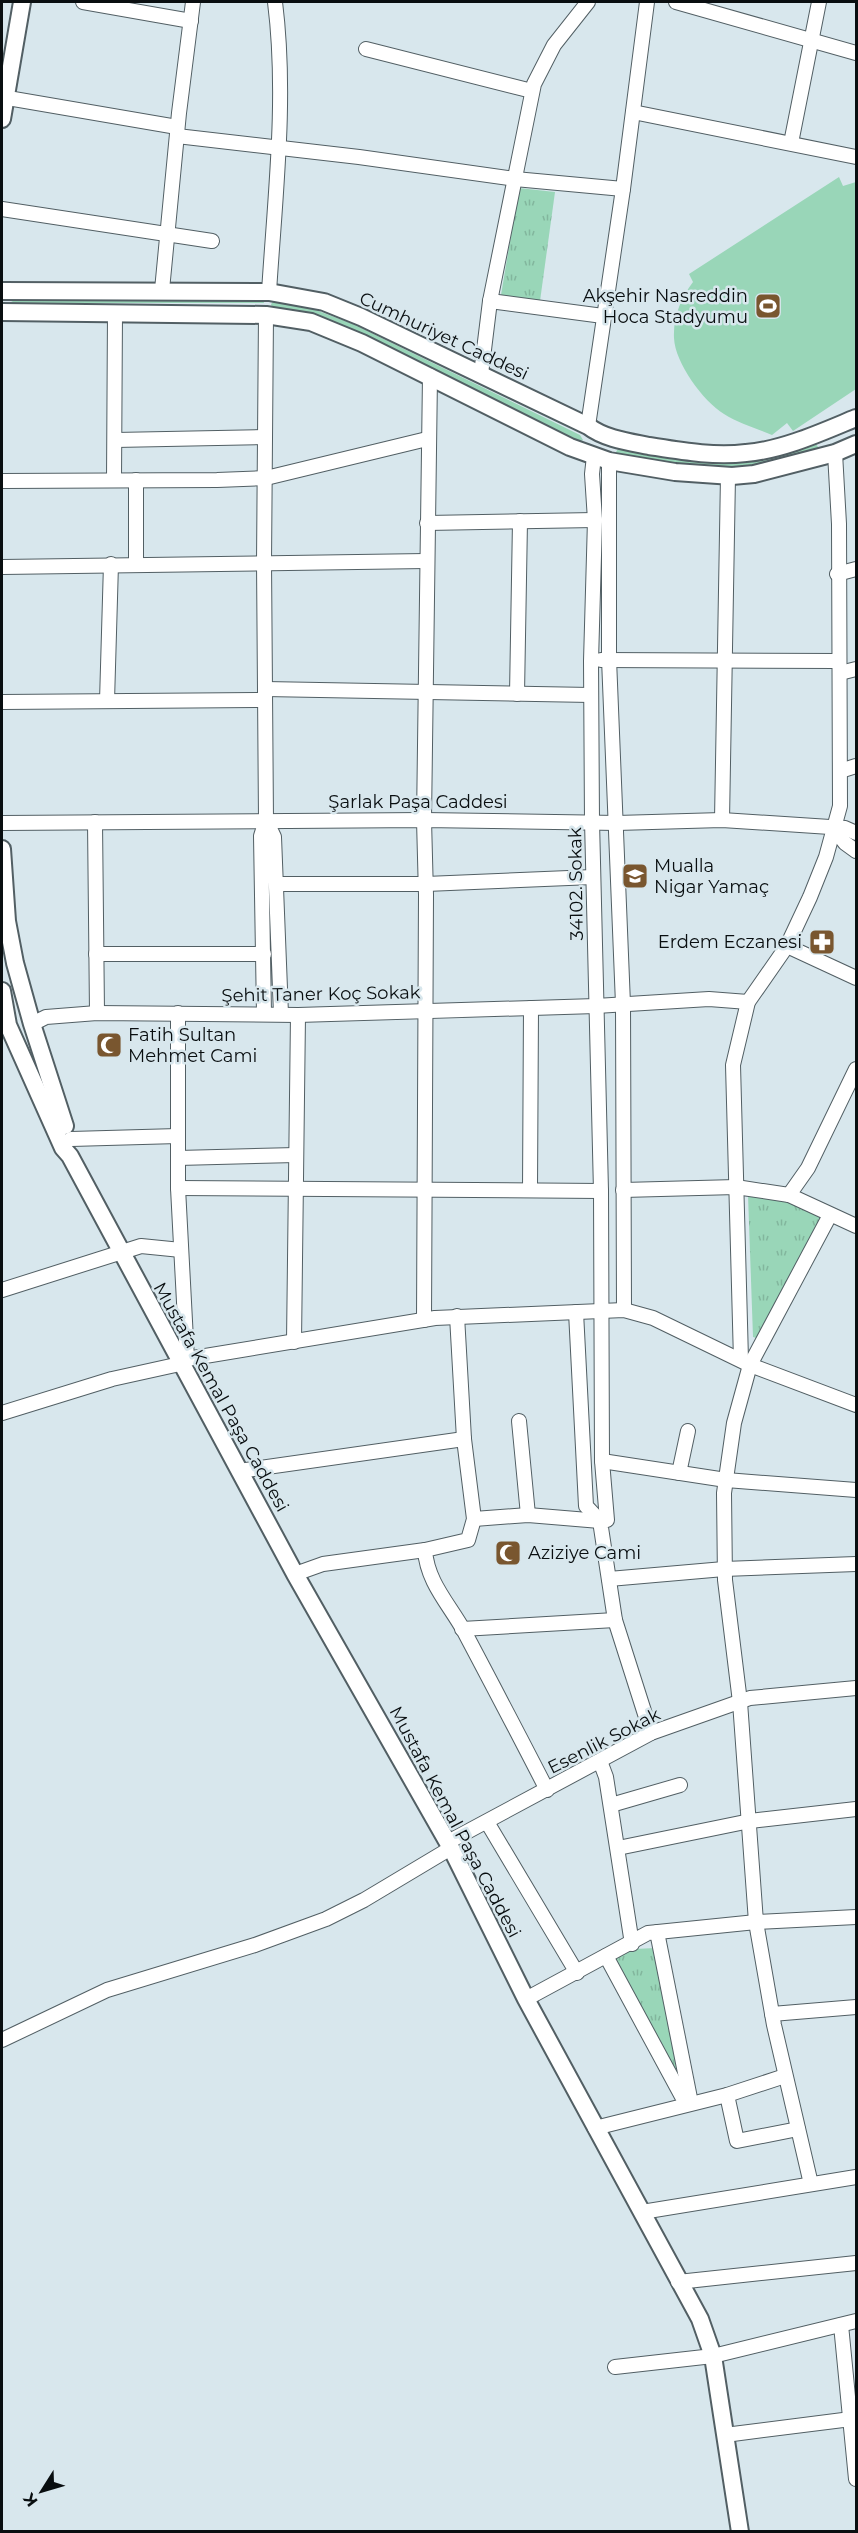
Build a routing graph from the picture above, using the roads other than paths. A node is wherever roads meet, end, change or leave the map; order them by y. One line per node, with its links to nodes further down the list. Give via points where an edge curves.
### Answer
1 (22, 2): 15 (main road)
2 (83, 2): 10 (street)
3 (193, 2): 10 (street)
4 (275, 2): 20 (street, via 280,38)
5 (588, 2): 14 (street, via 554,45)
6 (647, 2): 16 (street)
7 (676, 2): 9 (street)
8 (819, 2): 11 (street)
9 (716, 7): 11 (street)
10 (191, 21): 18 (street)
11 (812, 39): 13 (street); 19 (street)
12 (366, 49): 14 (street)
13 (856, 53)
14 (532, 91): 22 (street)
15 (3, 97): 17 (main road); 18 (street)
16 (633, 112): 19 (street); 23 (street)
17 (2, 119)
18 (177, 131): 20 (street); 25 (street)
19 (790, 143): 21 (street)
20 (278, 149): 22 (street); 29 (street)
21 (856, 157)
22 (515, 179): 23 (street); 30 (street)
23 (624, 189): 34 (street)
24 (2, 209): 25 (street)
25 (167, 236): 26 (street); 27 (street)
26 (212, 241)
27 (162, 290): 28 (main road, Cumhuriyet Caddesi); 29 (main road, Cumhuriyet Caddesi)
28 (2, 291)
29 (269, 292): 33 (main road); 35 (main road, Cumhuriyet Caddesi, via 340,308)
30 (490, 301): 34 (street); 35 (street)
31 (2, 312): 32 (main road)
32 (115, 313): 33 (main road); 42 (street)
33 (266, 315): 36 (main road, via 323,326); 40 (street)
34 (603, 316): 38 (street)
35 (481, 374): 38 (main road, Cumhuriyet Caddesi)
36 (430, 376): 41 (street); 45 (main road, via 570,447)
37 (856, 418): 39 (main road, Cumhuriyet Caddesi)
38 (595, 430): 39 (main road, Cumhuriyet Caddesi, via 623,441 728,454 757,452); 45 (main road)
39 (825, 431): 44 (main road)
40 (265, 437): 42 (street); 47 (street)
41 (428, 439): 47 (street); 53 (street)
42 (114, 440): 48 (street)
43 (856, 444): 44 (main road)
44 (834, 453): 46 (main road, via 754,474); 60 (street, via 839,524)
45 (601, 458): 46 (main road, via 675,472); 51 (street, 34102. Sokak, via 592,474); 61 (street)
46 (728, 476): 63 (street)
47 (266, 478): 49 (street); 55 (street)
48 (114, 480): 49 (street); 50 (street)
49 (136, 480): 57 (street)
50 (2, 481)
51 (594, 520): 52 (street); 62 (street, 34102. Sokak)
52 (519, 521): 53 (street); 67 (street)
53 (427, 523): 54 (street)
54 (426, 561): 55 (street); 66 (street)
55 (264, 562): 57 (street); 68 (street)
56 (111, 564): 57 (street); 58 (street); 71 (street)
57 (136, 564)
58 (2, 567)
59 (856, 569): 60 (street)
60 (837, 574): 64 (street)
61 (609, 659): 62 (street); 63 (street); 80 (street)
62 (591, 661): 69 (street, 34102. Sokak)
63 (725, 661): 64 (street); 76 (street)
64 (839, 667): 65 (street); 73 (street)
65 (856, 669)
66 (425, 692): 67 (street); 68 (street); 75 (street)
67 (517, 694): 69 (street)
68 (265, 695): 71 (street); 74 (street)
69 (591, 695): 77 (street, 34102. Sokak)
70 (2, 702): 71 (street)
71 (107, 702)
72 (856, 766): 73 (street)
73 (840, 771): 81 (street, via 839,812)
74 (266, 820): 75 (street, Şarlak Paşa Caddesi); 78 (street, Şarlak Paşa Caddesi); 87 (street, via 274,837); 90 (street, via 261,836)
75 (424, 820): 77 (street, Şarlak Paşa Caddesi); 86 (street)
76 (722, 820): 80 (street, Şarlak Paşa Caddesi); 81 (street, Şarlak Paşa Caddesi)
77 (592, 821): 80 (street, Şarlak Paşa Caddesi); 85 (street, 34102. Sokak)
78 (95, 822): 79 (street, Şarlak Paşa Caddesi); 89 (street)
79 (2, 823)
80 (617, 823): 94 (street)
81 (834, 829): 82 (street, Şarlak Paşa Caddesi); 84 (street); 88 (street, via 818,878)
82 (856, 833)
83 (2, 849): 103 (main road, Mustafa Kemal Paşa Caddesi, via 7,921 15,963)
84 (856, 851)
85 (593, 878): 86 (street); 95 (street, 34102. Sokak)
86 (426, 884): 87 (street); 97 (street)
87 (276, 885): 101 (street)
88 (787, 946): 91 (street); 93 (street)
89 (96, 954): 90 (street); 98 (street)
90 (264, 954): 100 (street)
91 (856, 978)
92 (2, 991): 104 (main road, Mustafa Kemal Paşa Caddesi)
93 (748, 1002): 94 (street, Şehit Taner Koç Sokak, via 709,999); 111 (street, via 733,1065)
94 (623, 1004): 95 (street, Şehit Taner Koç Sokak); 116 (street)
95 (596, 1006): 96 (street, Şehit Taner Koç Sokak); 117 (street, 34102. Sokak)
96 (531, 1008): 97 (street, Şehit Taner Koç Sokak); 115 (street)
97 (424, 1011): 102 (street, Şehit Taner Koç Sokak); 114 (street)
98 (97, 1012): 99 (street, Şehit Taner Koç Sokak); 103 (street, Şehit Taner Koç Sokak)
99 (178, 1013): 100 (street, Şehit Taner Koç Sokak); 107 (street)
100 (264, 1014): 101 (street, Şehit Taner Koç Sokak)
101 (281, 1014): 102 (street, Şehit Taner Koç Sokak)
102 (298, 1015): 109 (street)
103 (35, 1017): 104 (main road); 108 (main road, Mustafa Kemal Paşa Caddesi)
104 (4, 1019): 108 (main road, Mustafa Kemal Paşa Caddesi, via 63,1148)
105 (856, 1070): 106 (street)
106 (850, 1098): 118 (street)
107 (178, 1136): 108 (street); 110 (street)
108 (70, 1147): 122 (main road, Mustafa Kemal Paşa Caddesi)
109 (296, 1155): 110 (street); 113 (street)
110 (178, 1158): 112 (street)
111 (736, 1187): 116 (street); 118 (street); 131 (street)
112 (178, 1188): 113 (street); 121 (street)
113 (295, 1188): 114 (street); 129 (street)
114 (423, 1190): 115 (street); 128 (street)
115 (530, 1190): 117 (street)
116 (623, 1190): 124 (street)
117 (601, 1191): 125 (street, 34102. Sokak)
118 (789, 1195): 119 (street)
119 (830, 1215): 120 (street); 131 (street)
120 (856, 1227)
121 (181, 1250): 122 (street, via 141,1246); 130 (street)
122 (120, 1251): 123 (street); 130 (main road, Mustafa Kemal Paşa Caddesi)
123 (2, 1290)
124 (624, 1310): 125 (street); 131 (street, via 671,1325)
125 (602, 1311): 126 (street); 137 (street, 34102. Sokak)
126 (576, 1312): 127 (street); 144 (street, via 586,1506)
127 (457, 1316): 128 (street); 136 (street)
128 (424, 1320): 129 (street)
129 (294, 1342): 130 (street)
130 (183, 1361): 133 (street); 138 (main road, Mustafa Kemal Paşa Caddesi)
131 (746, 1362): 132 (street); 140 (street)
132 (856, 1405)
133 (2, 1413)
134 (519, 1420): 142 (street)
135 (688, 1431): 139 (street)
136 (465, 1439): 138 (street); 143 (street)
137 (602, 1461): 139 (street); 144 (street, 34102. Sokak, via 607,1520)
138 (239, 1471): 148 (main road, Mustafa Kemal Paşa Caddesi)
139 (679, 1473): 140 (street)
140 (726, 1480): 141 (street); 147 (street)
141 (856, 1490)
142 (528, 1515): 143 (street); 144 (street)
143 (474, 1519): 145 (street, via 468,1540)
144 (600, 1521): 149 (street)
145 (425, 1550): 148 (street, via 323,1564); 151 (street, via 433,1582)
146 (856, 1564): 147 (street)
147 (724, 1569): 149 (street); 153 (street)
148 (295, 1574): 162 (main road, Mustafa Kemal Paşa Caddesi)
149 (609, 1579): 150 (street)
150 (615, 1620): 151 (street); 154 (street)
151 (462, 1629): 157 (street)
152 (856, 1688): 153 (street, Esenlik Sokak)
153 (740, 1702): 154 (street, Esenlik Sokak); 160 (street)
154 (651, 1733): 155 (street, Esenlik Sokak)
155 (600, 1761): 157 (street, Esenlik Sokak); 158 (street)
156 (680, 1785): 158 (street)
157 (547, 1790): 161 (street, Esenlik Sokak)
158 (611, 1805): 163 (street)
159 (856, 1809): 160 (street)
160 (750, 1821): 163 (street); 165 (street)
161 (487, 1822): 162 (street, Esenlik Sokak); 169 (street)
162 (449, 1845): 170 (main road, Mustafa Kemal Paşa Caddesi); 173 (street, Esenlik Sokak, via 364,1900 326,1919 107,1990)
163 (618, 1848): 167 (street)
164 (856, 1917): 165 (street)
165 (756, 1922): 166 (street); 172 (street)
166 (657, 1932): 167 (street); 176 (street)
167 (632, 1944): 168 (street)
168 (606, 1956): 169 (street); 176 (street)
169 (577, 1974): 170 (street)
170 (526, 1999): 177 (main road, Mustafa Kemal Paşa Caddesi)
171 (856, 2007): 172 (street)
172 (772, 2014): 174 (street)
173 (2, 2040)
174 (785, 2076): 175 (street); 178 (street)
175 (728, 2095): 176 (street); 178 (street, via 737,2141)
176 (689, 2104): 177 (street)
177 (595, 2128): 181 (main road, Mustafa Kemal Paşa Caddesi)
178 (798, 2129): 180 (street)
179 (856, 2177): 180 (street)
180 (811, 2184): 181 (street)
181 (642, 2212): 183 (main road, Mustafa Kemal Paşa Caddesi)
182 (856, 2264): 183 (street)
183 (678, 2282): 186 (main road, Mustafa Kemal Paşa Caddesi, via 700,2319)
184 (856, 2321): 185 (street)
185 (841, 2325): 186 (street); 188 (street)
186 (713, 2356): 187 (street); 189 (main road, Mustafa Kemal Paşa Caddesi)
187 (615, 2367)
188 (851, 2419): 189 (street); 190 (street)
189 (725, 2435): 191 (main road, Mustafa Kemal Paşa Caddesi)
190 (856, 2479)
191 (740, 2532)

